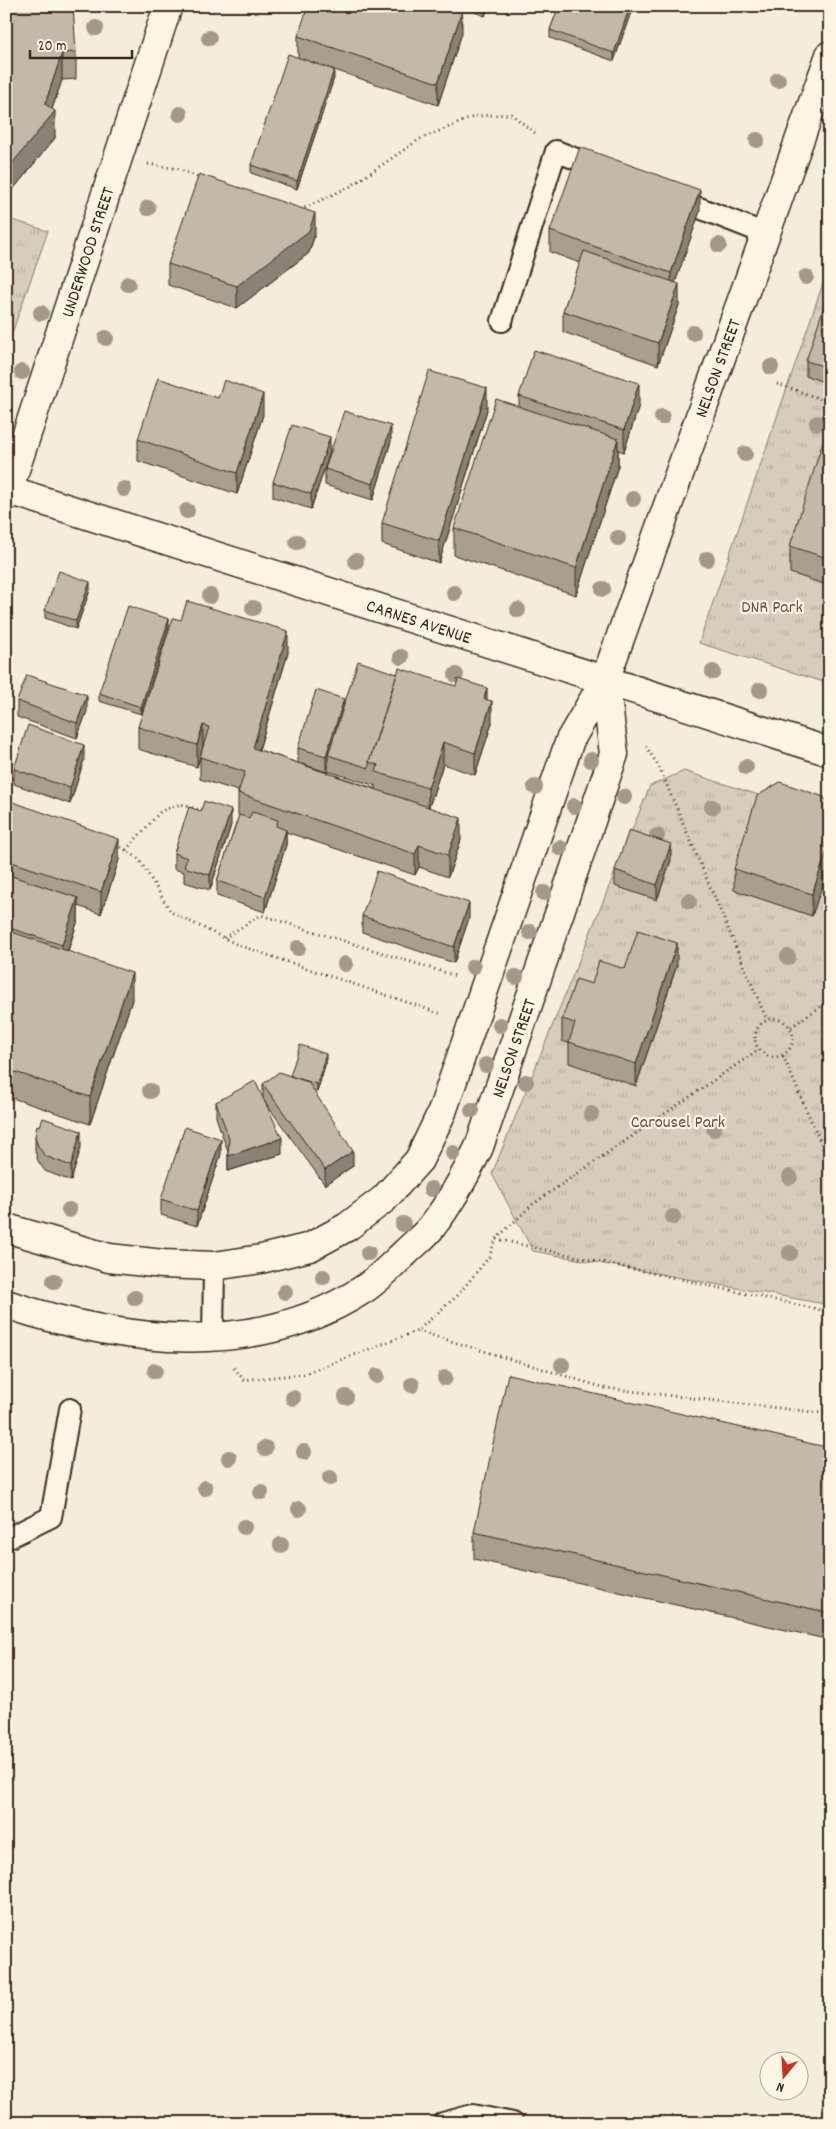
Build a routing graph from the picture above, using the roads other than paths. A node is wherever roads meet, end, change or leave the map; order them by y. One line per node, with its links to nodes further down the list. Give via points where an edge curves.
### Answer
1 (168, 6): 7 (street, UNDERWOOD STREET)
2 (830, 55): 5 (street, NELSON STREET)
3 (620, 176): 6 (lane, via 556,151)
4 (656, 191): 5 (lane)
5 (766, 234): 8 (street, NELSON STREET)
6 (502, 321)
7 (7, 494): 8 (street, CARNES AVENUE)
8 (605, 680): 9 (street, CARNES AVENUE); 11 (street, NELSON STREET, via 570,740 442,1112 419,1160 384,1199 347,1227 310,1247 261,1260); 13 (street, NELSON STREET, via 614,754 479,1147 461,1184 433,1226 365,1288 324,1312 277,1328)
9 (830, 752)
10 (6, 1228): 11 (street, NELSON STREET, via 109,1258)
11 (214, 1266): 13 (lane)
12 (6, 1304): 13 (street, NELSON STREET, via 101,1331 155,1338)
13 (213, 1339)
14 (70, 1409): 15 (lane, via 51,1517)
15 (6, 1539)
16 (443, 2123): 17 (lane, via 473,2115)
17 (513, 2123)

